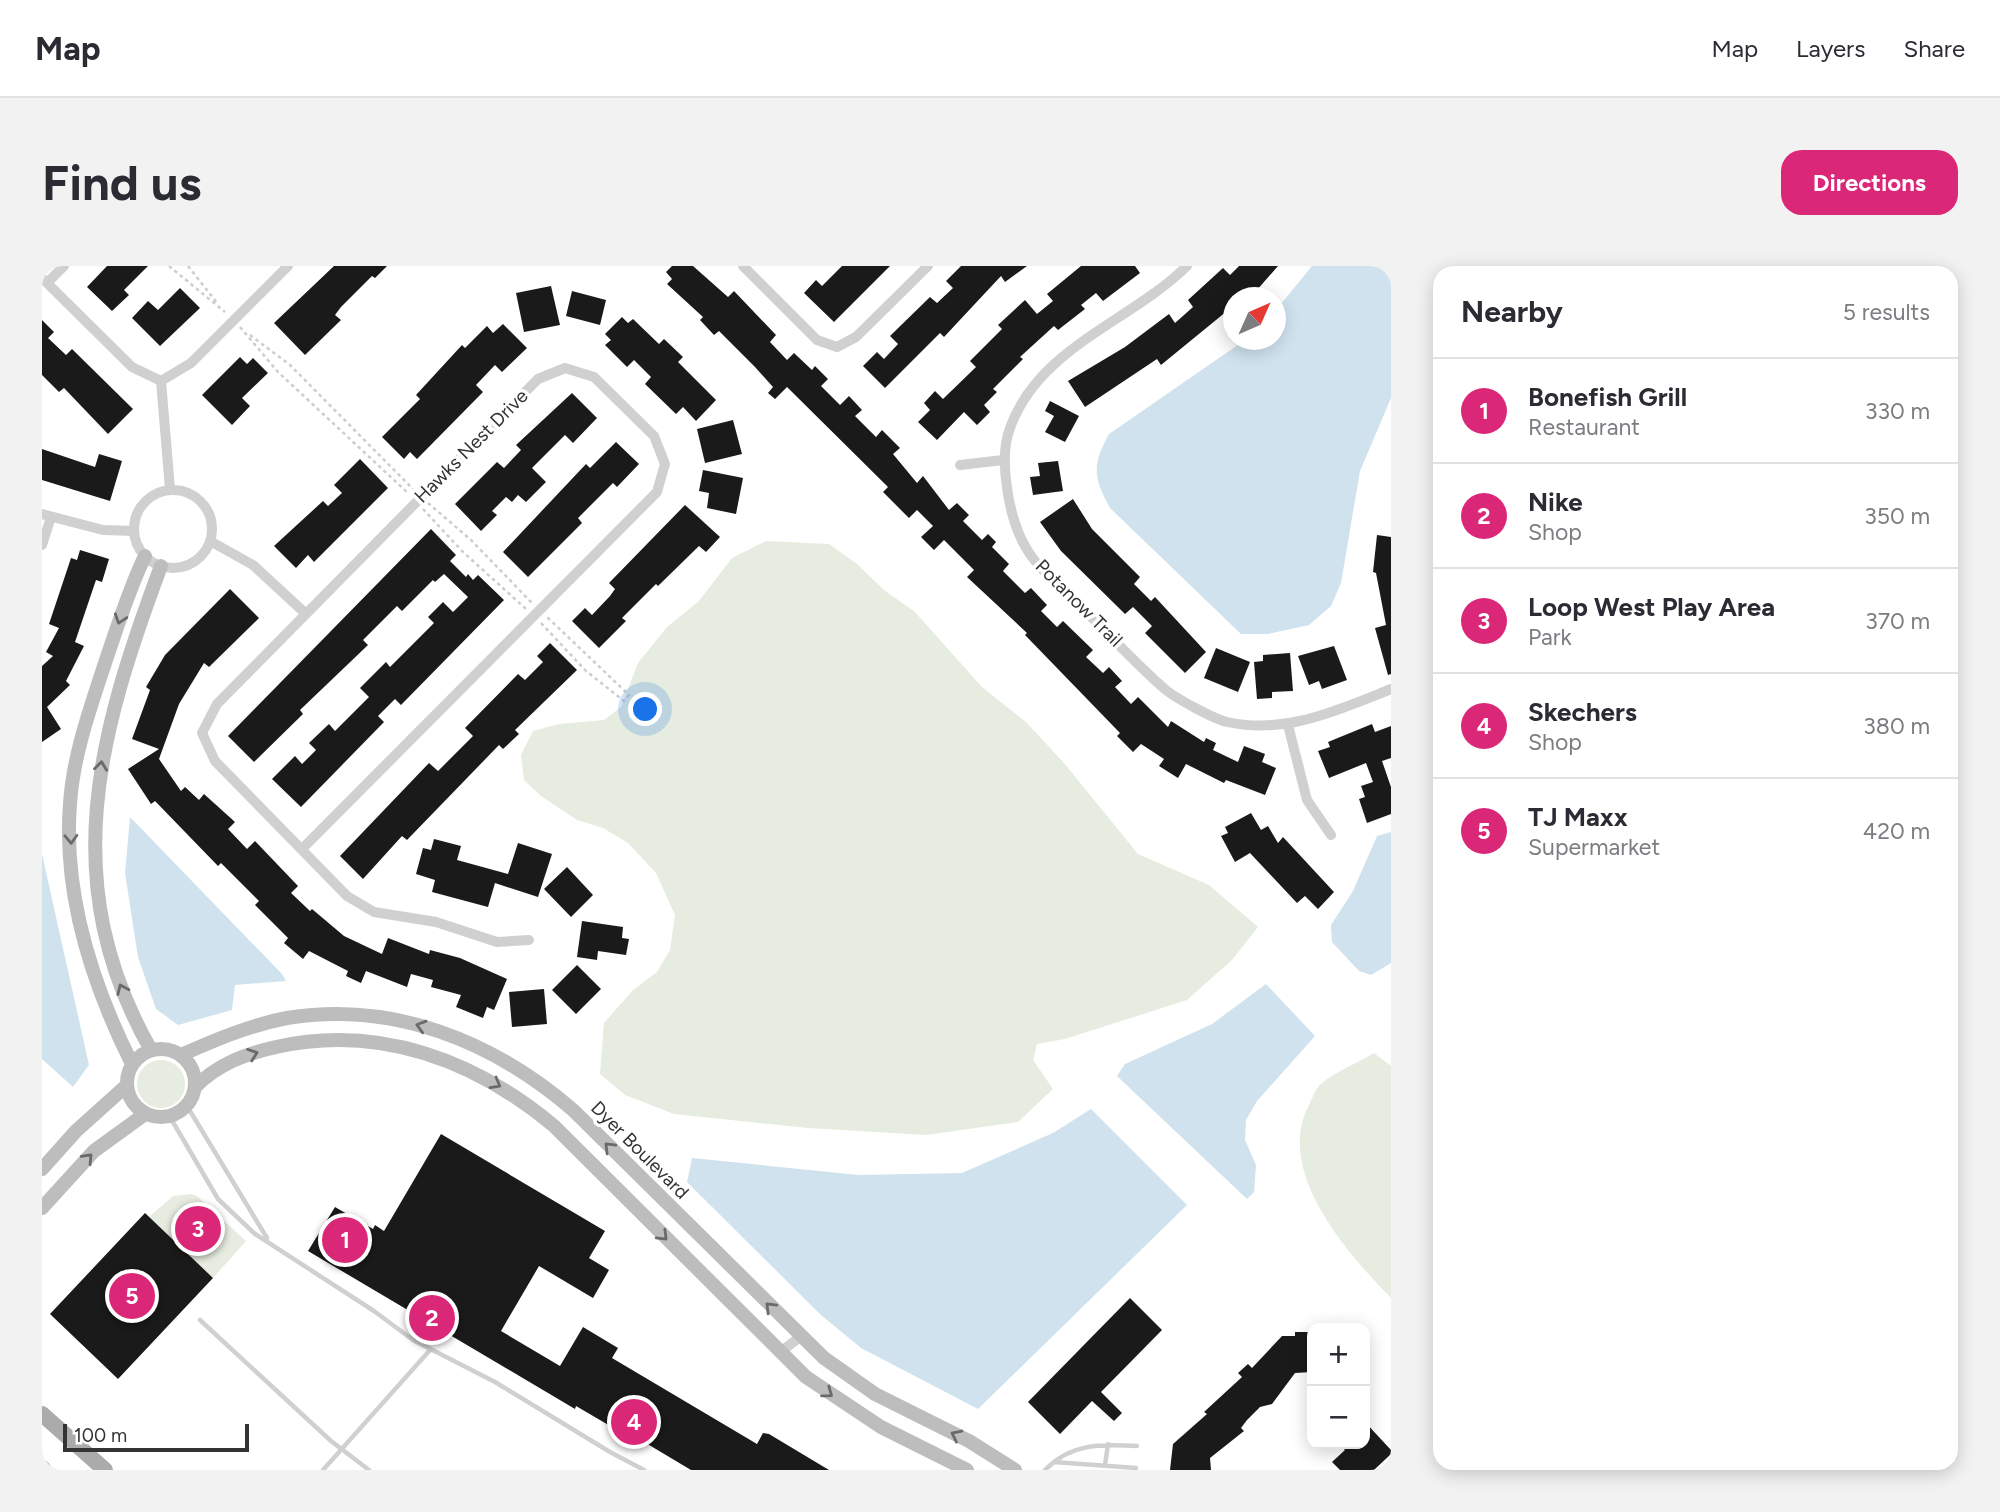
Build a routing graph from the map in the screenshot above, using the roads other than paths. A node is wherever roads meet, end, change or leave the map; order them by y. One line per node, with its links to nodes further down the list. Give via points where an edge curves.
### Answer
1 (64, 266): 6 (street)
2 (288, 266): 7 (street, via 191,363)
3 (743, 266): 4 (street, via 817,340 837,347 856,337)
4 (928, 266)
5 (1187, 266): 8 (street, Potanow Trail, via 1171,282 1068,351 1032,387 1010,428)
6 (45, 281): 7 (street, via 132,367)
7 (161, 381): 10 (street)
8 (1003, 460): 9 (street); 19 (street, Potanow Trail, via 1004,481 1025,547 1058,586 1169,692 1226,722)
9 (960, 465)
10 (170, 489): 12 (street, via 143,503); 13 (street, via 192,495 208,511)
11 (47, 515): 12 (street, via 103,530); 14 (street)
12 (134, 531): 15 (street)
13 (210, 541): 16 (street, via 196,560 173,568); 17 (street, via 253,565)
14 (42, 545)
15 (145, 556): 16 (street); 25 (street, one-way to 25, via 133,579 83,729 70,804 73,895 92,971)
16 (161, 566): 23 (street, one-way to 16, via 113,969 99,916 93,833 103,751)
17 (305, 613): 21 (street, Hawks Nest Drive, via 217,704 202,733 215,761); 21 (street, Hawks Nest Drive, via 538,379 565,368 594,377 654,436 665,464 657,492)
18 (1391, 689): 19 (street, Potanow Trail)
19 (1288, 725): 20 (street, via 1307,800)
20 (1331, 835)
21 (302, 849): 22 (street, via 347,896 374,912 436,922 497,942)
22 (529, 940)
23 (151, 1050): 24 (street); 25 (street)
24 (181, 1055): 27 (street, via 189,1064); 35 (street, Dyer Boulevard, one-way to 24, via 573,1110 505,1059 453,1035 407,1022 343,1014 287,1018 244,1029)
25 (132, 1063): 26 (street)
26 (126, 1086): 29 (street, via 129,1097); 31 (street)
27 (195, 1087): 28 (street); 37 (street, one-way to 37, via 218,1066 301,1042 354,1040 400,1045 452,1061 512,1094 554,1126)
28 (187, 1107): 30 (street); 33 (lane)
29 (145, 1114): 30 (street); 32 (street, one-way to 29, via 94,1151)
30 (170, 1117): 33 (lane, via 218,1199)
31 (42, 1169)
32 (42, 1208)
33 (270, 1242): 36 (lane)
34 (200, 1320): 41 (lane)
35 (800, 1337): 37 (street); 50 (street, Dyer Boulevard, one-way to 35, via 969,1441 875,1394)
36 (430, 1350): 41 (lane); 48 (lane, via 505,1387)
37 (779, 1353): 49 (street, one-way to 49, via 853,1410)
38 (42, 1414): 45 (main road)
39 (1108, 1444): 40 (lane); 42 (lane, via 1069,1450); 43 (lane)
40 (1137, 1446)
41 (341, 1449): 46 (lane); 47 (lane)
42 (1053, 1462): 43 (lane); 51 (lane)
43 (1105, 1465): 44 (lane)
44 (1136, 1468)
45 (105, 1470)
46 (323, 1470)
47 (369, 1470)
48 (644, 1470)
49 (967, 1470)
50 (1015, 1470)
51 (1045, 1470)

